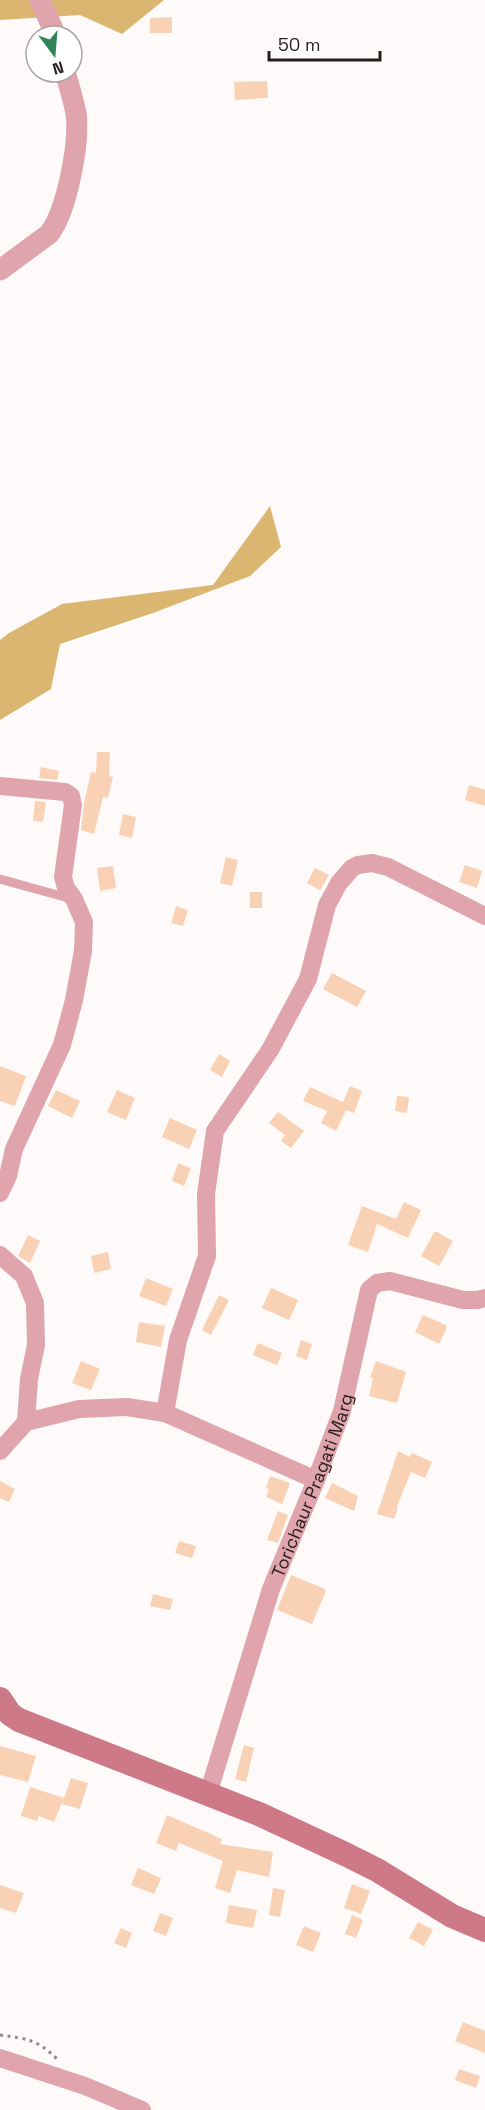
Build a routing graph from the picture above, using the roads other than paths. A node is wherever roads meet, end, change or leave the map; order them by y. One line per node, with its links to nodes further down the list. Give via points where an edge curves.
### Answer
1 (39, 0): 2 (street)
2 (50, 24)
3 (68, 84): 4 (street, via 76,115 76,146 61,209 49,234)
4 (0, 270)
5 (0, 786): 7 (street, via 65,792 71,796 63,877)
6 (0, 879): 7 (lane)
7 (74, 899): 9 (street, via 84,922 83,951 71,1011 62,1045 14,1149)
8 (485, 916): 12 (street, via 388,867 372,863 352,868 339,883 327,905 308,979 270,1050 215,1131 206,1194 207,1256 178,1340)
9 (0, 1193)
10 (0, 1255): 13 (street, via 24,1276 35,1303 36,1345)
11 (485, 1298): 15 (street, Torichaur Pragati Marg, via 463,1300 390,1281 377,1283 369,1290 342,1411)
12 (165, 1413): 13 (street, via 127,1407 79,1409); 15 (street)
13 (26, 1422): 14 (street)
14 (0, 1451)
15 (316, 1480): 17 (street, Torichaur Pragati Marg, via 271,1589)
16 (0, 1699): 17 (main road, via 19,1720)
17 (208, 1794): 18 (main road, via 345,1854 452,1916)
18 (485, 1930)
19 (0, 2058): 20 (street)
20 (142, 2110)

